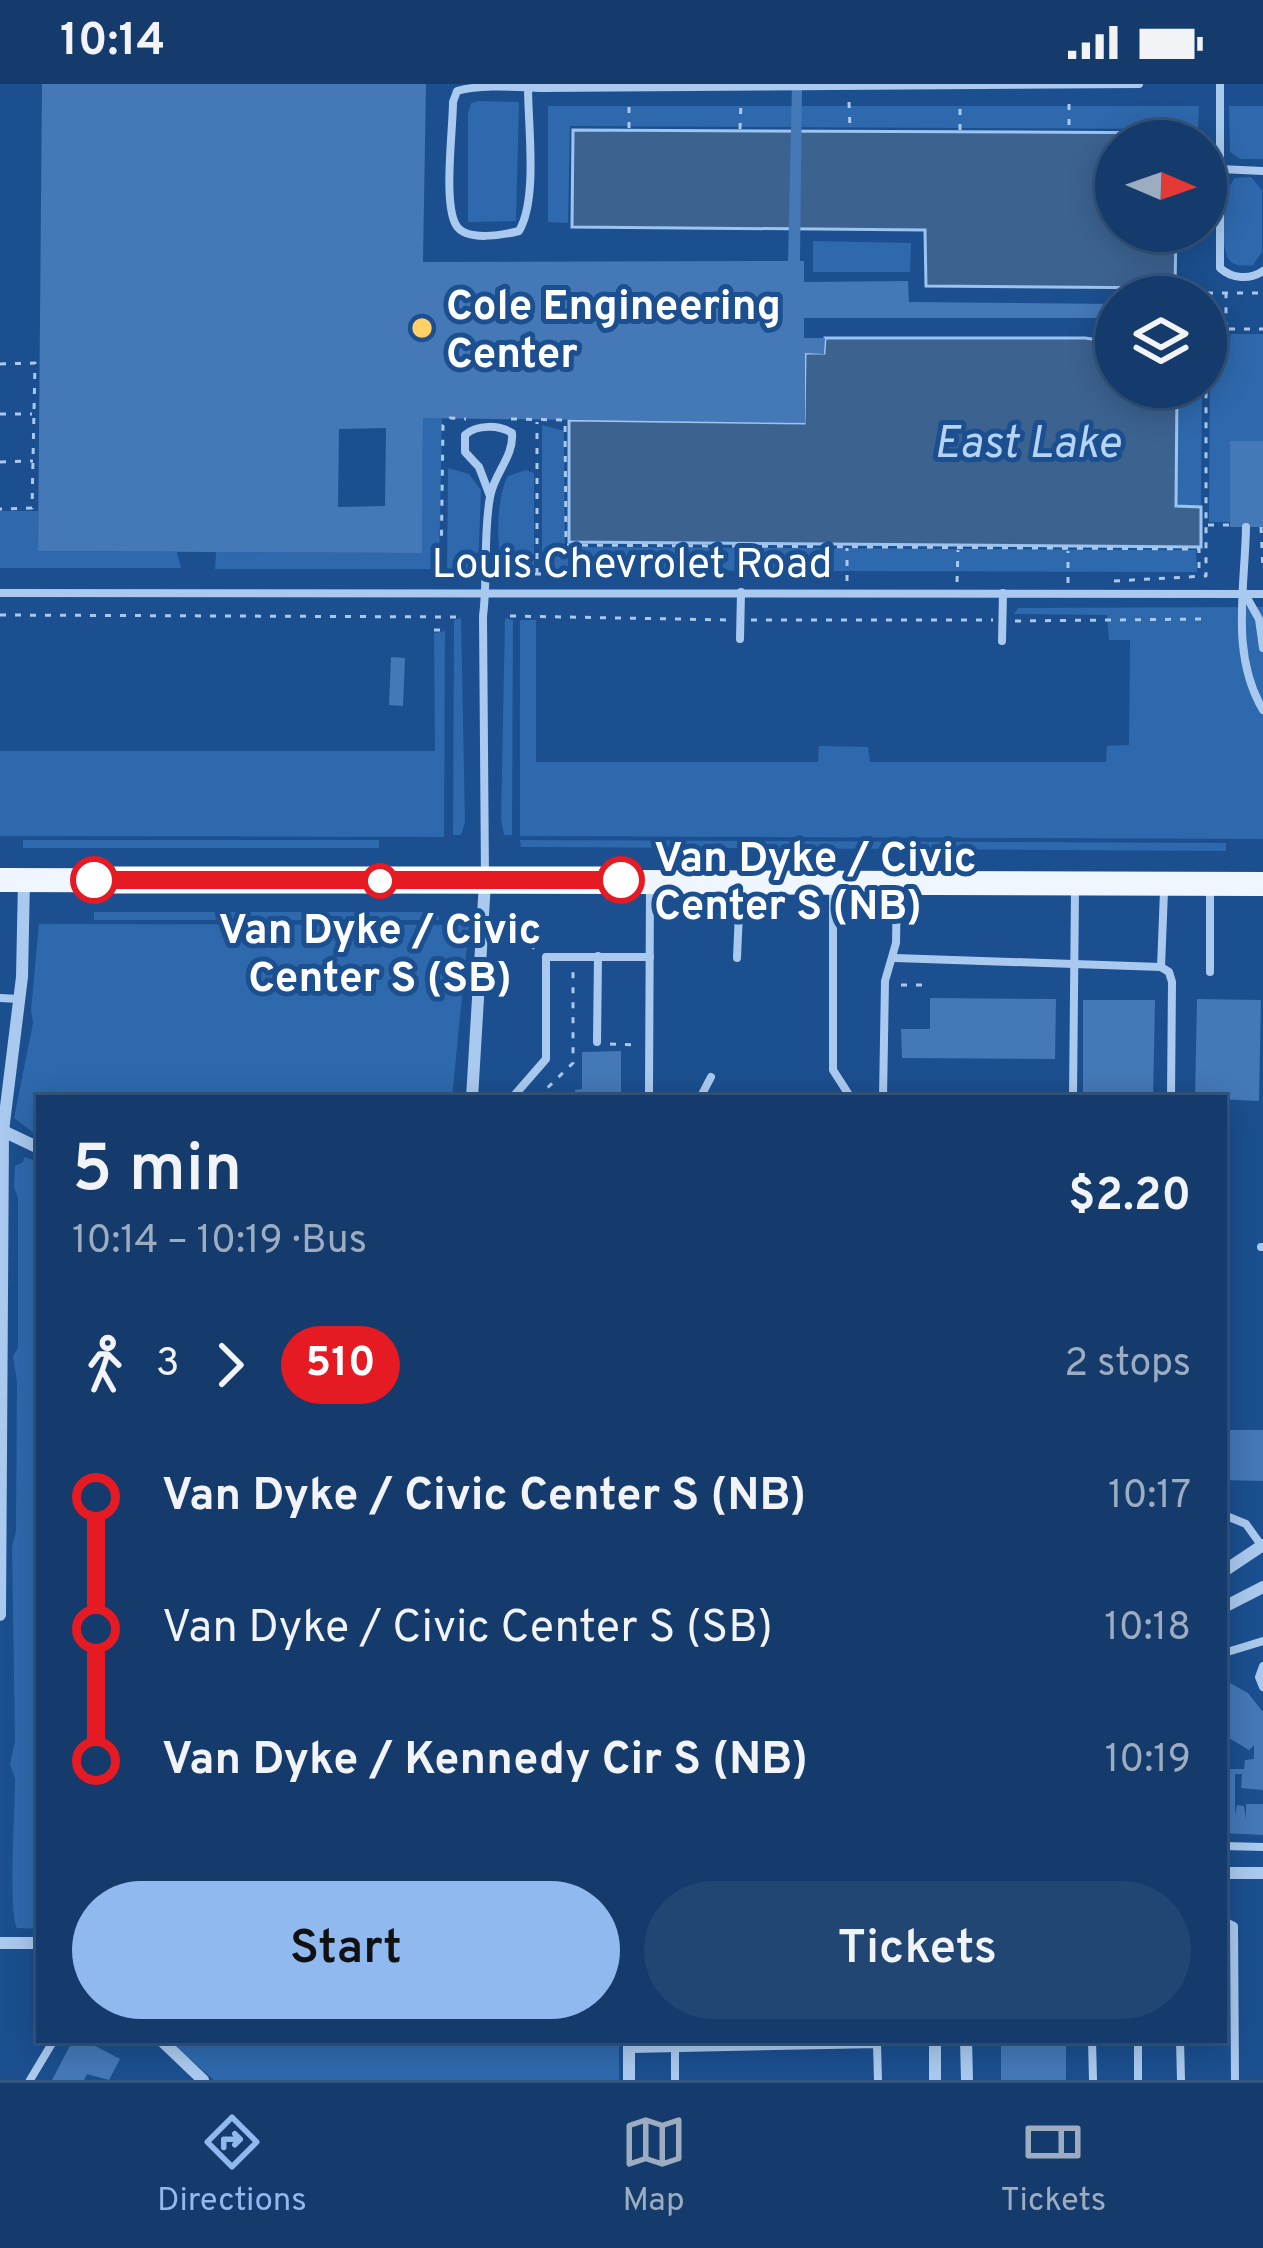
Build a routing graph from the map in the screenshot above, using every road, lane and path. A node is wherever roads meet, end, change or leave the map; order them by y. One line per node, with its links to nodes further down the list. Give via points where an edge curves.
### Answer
1 (1139, 84): 5 (lane)
2 (1220, 84): 11 (lane)
3 (478, 86): 4 (lane); 4 (lane, via 457,91 453,101 451,205 466,234 504,235 528,217)
4 (528, 86): 5 (lane)
5 (671, 86)
6 (629, 101): 12 (path)
7 (741, 102): 13 (path)
8 (849, 102): 14 (path)
9 (960, 103): 15 (path)
10 (1069, 104): 16 (path)
11 (1220, 120)
12 (629, 128)
13 (740, 129)
14 (850, 130)
15 (960, 130)
16 (1069, 131)
17 (1227, 169): 18 (lane)
18 (1263, 171)
19 (1220, 252): 20 (lane, via 1220,268 1234,277)
20 (1263, 271)
21 (1227, 293): 22 (path)
22 (1263, 293)
23 (1227, 328): 24 (path)
24 (1263, 329)
25 (0, 364): 28 (path, via 35,363)
26 (1206, 408): 34 (path)
27 (0, 414): 28 (path)
28 (34, 414): 30 (path)
29 (477, 419): 46 (path, via 443,425)
30 (33, 461): 31 (path); 33 (path, via 32,508)
31 (0, 462)
32 (490, 496): 32 (lane, via 512,433 472,428 464,452); 52 (lane)
33 (0, 509)
34 (1207, 525): 35 (path); 45 (path, via 1206,575)
35 (1230, 525)
36 (1246, 527): 55 (lane)
37 (1261, 527): 42 (path)
38 (738, 546): 39 (path); 44 (path, via 737,581 711,574); 44 (path, via 566,545 565,420 538,420)
39 (847, 547): 40 (path); 48 (path)
40 (958, 548): 41 (path); 49 (path)
41 (1068, 549): 45 (path, via 1199,549); 50 (path)
42 (1263, 571)
43 (505, 574): 44 (path)
44 (537, 574)
45 (1198, 575): 47 (path)
46 (447, 578)
47 (1111, 581)
48 (847, 582)
49 (957, 583)
50 (1067, 584)
51 (0, 592): 52 (lane, Louis Chevrolet Road)
52 (486, 592): 53 (lane, Louis Chevrolet Road); 74 (lane)
53 (741, 592): 54 (lane, Louis Chevrolet Road); 61 (lane)
54 (1003, 593): 55 (lane, Louis Chevrolet Road); 62 (lane)
55 (1245, 594): 56 (lane, Louis Chevrolet Road); 67 (lane); 68 (lane, via 1243,657)
56 (1263, 595)
57 (0, 615): 58 (path)
58 (456, 616)
59 (510, 616): 61 (path)
60 (1205, 619): 62 (path)
61 (740, 620): 62 (path); 65 (lane)
62 (1002, 620): 66 (lane)
63 (434, 630): 64 (path)
64 (449, 630)
65 (740, 639)
66 (1002, 641)
67 (1263, 648)
68 (1263, 710)
69 (12, 880): 74 (main road); 92 (street)
70 (650, 880): 71 (main road); 74 (main road); 82 (lane)
71 (740, 880): 72 (main road); 83 (lane)
72 (833, 880): 73 (main road); 102 (lane, via 833,1070)
73 (897, 880): 75 (main road); 84 (lane)
74 (485, 881): 98 (street)
75 (1075, 881): 76 (main road); 85 (lane)
76 (1164, 883): 77 (main road); 87 (lane)
77 (1210, 883): 78 (main road); 88 (lane)
78 (1263, 884)
79 (512, 921): 80 (path)
80 (531, 947)
81 (598, 956): 82 (lane); 93 (lane); 99 (lane, via 546,957 547,1058)
82 (650, 957): 95 (lane)
83 (737, 958)
84 (895, 958): 85 (lane); 103 (lane, via 885,981)
85 (1073, 964): 87 (lane); 104 (lane)
86 (572, 965): 100 (path, via 573,1063)
87 (1161, 967): 105 (lane, via 1172,982)
88 (1210, 972)
89 (902, 985): 90 (path)
90 (931, 985)
91 (0, 998): 92 (lane)
92 (20, 999): 106 (street)
93 (597, 1042)
94 (618, 1044): 95 (path)
95 (650, 1045): 97 (lane)
96 (711, 1077): 101 (lane)
97 (649, 1092)
98 (472, 1095)
99 (515, 1095)
100 (540, 1095)
101 (702, 1095)
102 (848, 1095)
103 (883, 1095)
104 (1073, 1095)
105 (1171, 1095)
106 (3, 1131): 107 (street); 113 (street)
107 (36, 1147)
108 (1227, 1516): 109 (lane, via 1246,1524)
109 (1263, 1546): 110 (street)
110 (1227, 1568)
111 (1263, 1587): 112 (street)
112 (1227, 1605)
113 (0, 1616)
114 (1263, 1641): 115 (lane)
115 (1227, 1652)
116 (1263, 1666): 117 (lane)
117 (1263, 1688)
118 (1227, 1846): 119 (lane)
119 (1263, 1847)
120 (1227, 1873): 121 (street)
121 (1263, 1873)
122 (1227, 1922): 144 (lane, via 1234,1926)
123 (0, 1943): 124 (street)
124 (36, 1943)
125 (53, 2043): 134 (lane)
126 (164, 2043): 135 (street)
127 (935, 2043): 139 (street)
128 (966, 2043): 140 (street)
129 (1092, 2043): 141 (lane)
130 (1138, 2043): 142 (lane)
131 (1180, 2043): 143 (lane)
132 (629, 2044): 133 (lane); 136 (street)
133 (675, 2048): 137 (lane); 138 (lane, via 877,2044)
134 (30, 2080)
135 (203, 2080)
136 (629, 2080)
137 (675, 2080)
138 (878, 2080)
139 (935, 2080)
140 (967, 2080)
141 (1093, 2080)
142 (1138, 2080)
143 (1181, 2080)
144 (1235, 2080)

